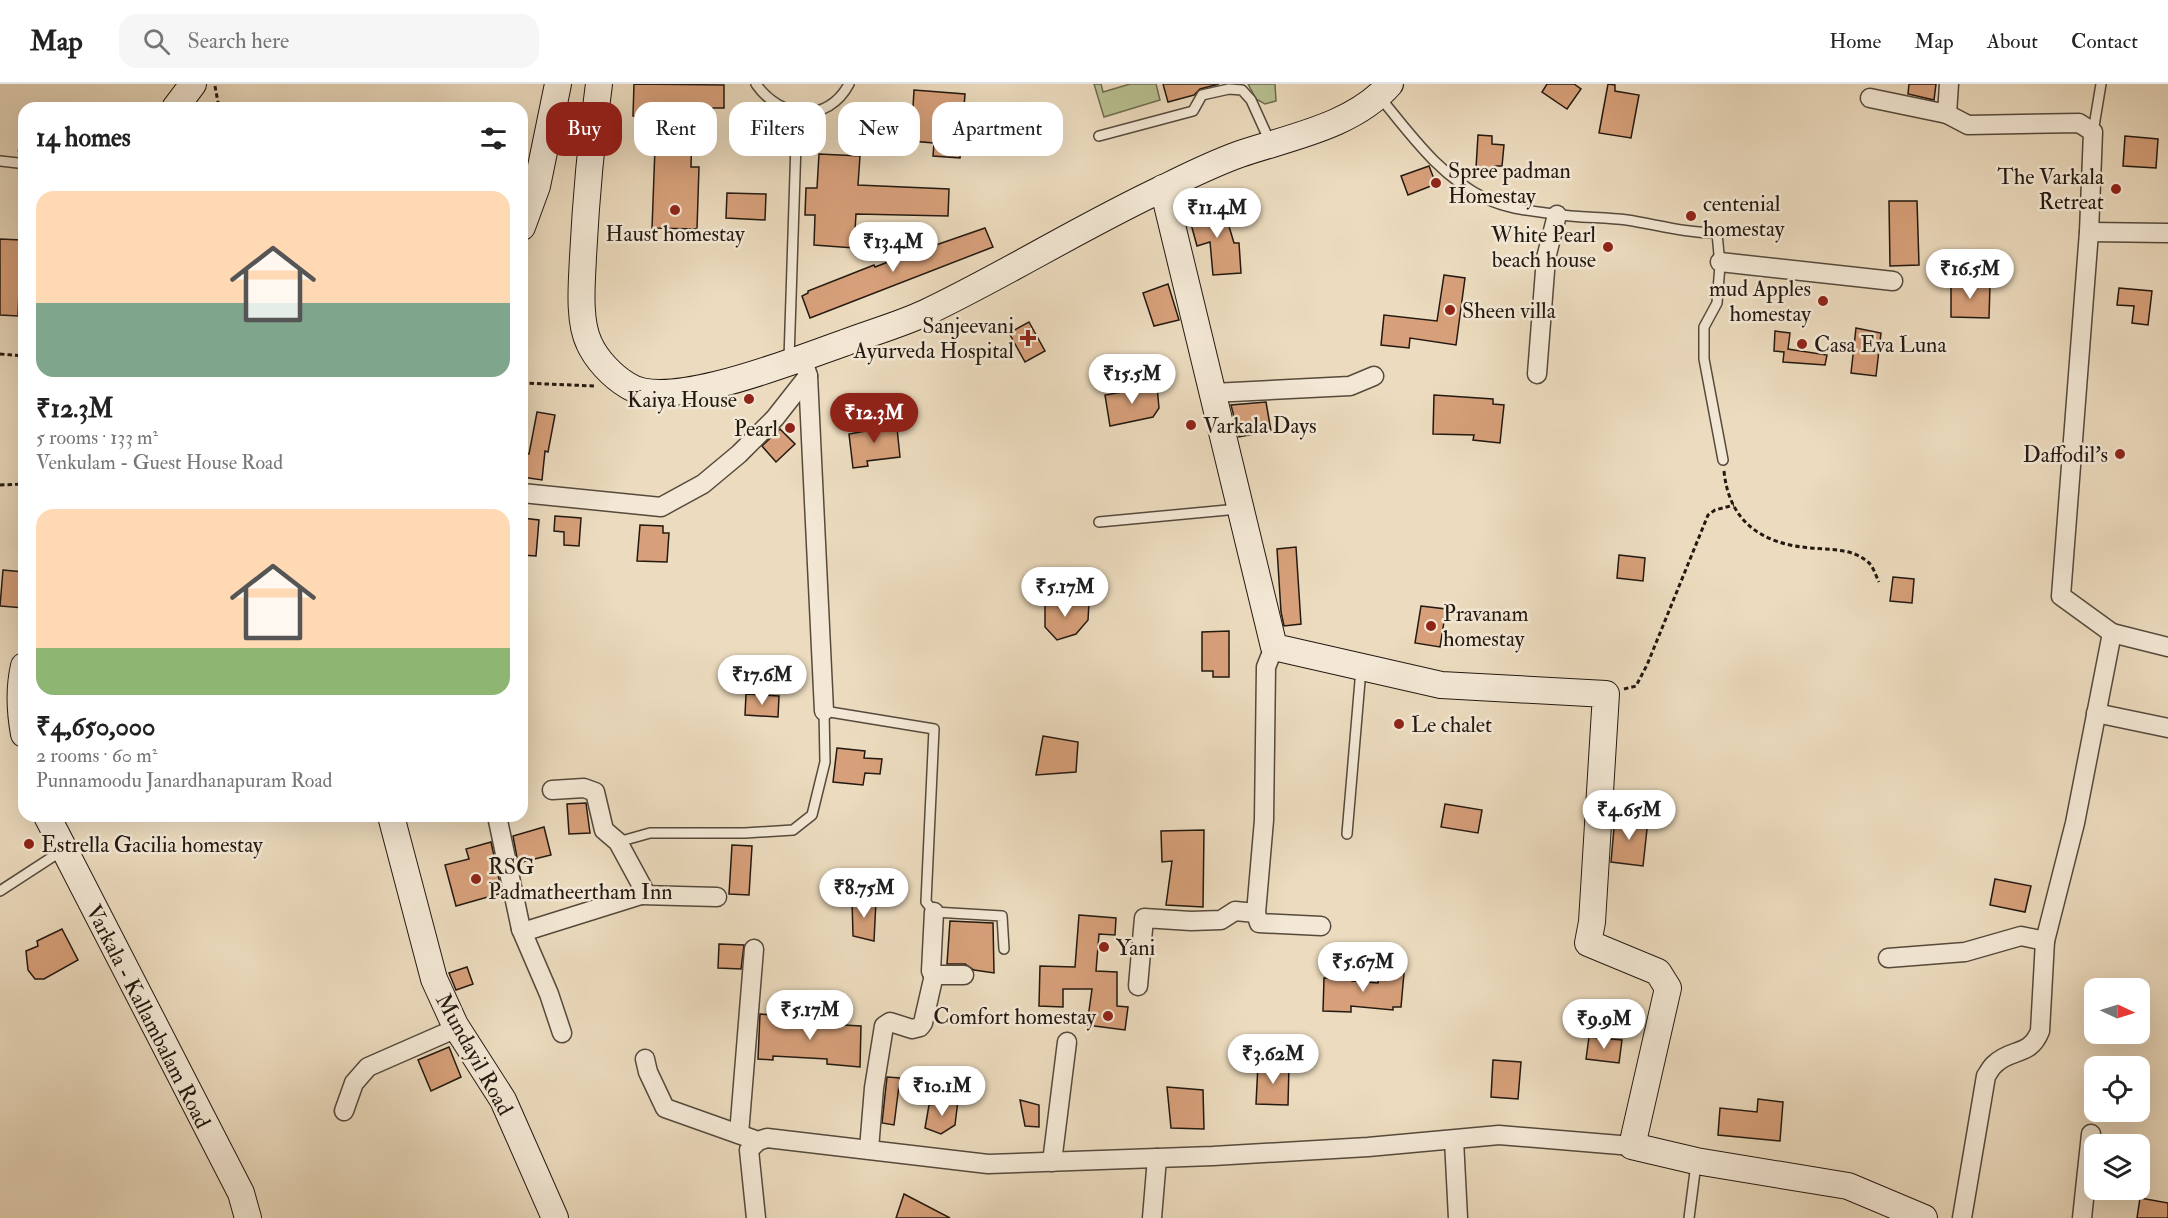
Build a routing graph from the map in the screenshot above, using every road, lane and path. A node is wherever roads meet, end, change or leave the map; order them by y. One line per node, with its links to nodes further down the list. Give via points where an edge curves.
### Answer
1 (193, 84): 11 (main road)
2 (214, 84): 12 (path)
3 (558, 84): 23 (main road, via 537,186)
4 (599, 84): 31 (main road, via 587,169 582,292 588,342 610,372 630,388 643,392 678,392)
5 (756, 84): 13 (lane)
6 (849, 84): 14 (lane)
7 (1949, 84): 15 (street)
8 (2101, 84): 16 (lane)
9 (1384, 90): 18 (main road, via 1356,113); 24 (lane, via 1418,144 1466,188 1489,201)
10 (1869, 98): 15 (street)
11 (180, 102)
12 (218, 102)
13 (773, 102)
14 (826, 107)
15 (1947, 114): 16 (street, via 1968,125 2079,123)
16 (2093, 132): 25 (street)
17 (1099, 136): 18 (lane, via 1193,111 1202,95 1229,89 1242,90 1251,100)
18 (1271, 144): 22 (main road, via 1236,155)
19 (797, 156): 31 (lane)
20 (0, 161): 21 (lane)
21 (18, 163)
22 (1163, 188): 31 (main road, via 922,314); 36 (main road)
23 (528, 211)
24 (1557, 215): 27 (lane, via 1628,220 1689,233 1718,233); 32 (street, via 1546,258)
25 (2089, 232): 26 (street); 45 (street, via 2061,596)
26 (2168, 234)
27 (1720, 262): 28 (street); 37 (lane, via 1717,303 1704,327 1704,359)
28 (1893, 281)
29 (0, 354): 30 (path)
30 (18, 356)
31 (800, 366): 40 (street, via 775,418 703,484 661,507); 50 (street)
32 (1537, 374)
33 (1374, 376): 36 (street, via 1350,386)
34 (528, 383): 35 (path)
35 (596, 386)
36 (1213, 393): 42 (main road)
37 (1723, 460): 41 (path)
38 (18, 484): 39 (path)
39 (0, 485)
40 (528, 494)
41 (1734, 505): 44 (path, via 1746,525 1768,540 1848,551 1869,562); 49 (path, via 1708,515 1636,686)
42 (1241, 508): 43 (lane); 47 (main road)
43 (1099, 522)
44 (1879, 582)
45 (2112, 633): 46 (street); 51 (street)
46 (2168, 647)
47 (1274, 648): 48 (main road); 64 (street, via 1266,667 1264,809)
48 (1362, 667): 49 (main road, via 1441,685); 57 (lane)
49 (1606, 694): 82 (main road, via 1588,942 1658,972 1668,988)
50 (824, 711): 58 (lane, via 825,762 812,815 793,830 650,833); 63 (lane, via 934,729 926,902)
51 (2096, 713): 52 (street); 67 (street, via 2075,823)
52 (2168, 728)
53 (552, 790): 58 (street, via 592,790 598,797 604,830)
54 (50, 822): 59 (main road, Varkala - Kallambalam Road)
55 (393, 822): 74 (main road, Mundayil Road, via 434,979)
56 (498, 822): 66 (street)
57 (1347, 834)
58 (618, 842): 61 (street, via 643,888)
59 (63, 850): 60 (lane); 89 (main road, Varkala - Kallambalam Road, via 241,1193)
60 (0, 891)
61 (641, 895): 62 (street); 66 (street, via 526,931)
62 (717, 897)
63 (934, 912): 69 (lane, via 1002,916); 71 (street)
64 (1256, 913): 65 (street, via 1259,923); 73 (street, via 1235,911 1221,920 1144,918)
65 (1321, 926)
66 (521, 929): 75 (street)
67 (2045, 941): 70 (street, via 2021,936 1965,952); 95 (street, via 2040,1031 2036,1042 1996,1062 1986,1076)
68 (754, 949): 79 (street)
69 (1004, 949)
70 (1888, 958)
71 (933, 975): 72 (street); 83 (street, via 922,1026 912,1029 890,1022 885,1026)
72 (964, 975)
73 (1138, 986)
74 (457, 1029): 78 (street, via 369,1067 354,1083); 90 (main road, Mundayil Road, via 503,1100)
75 (562, 1033)
76 (1067, 1042): 86 (street)
77 (645, 1059): 79 (street, via 665,1108)
78 (344, 1111)
79 (739, 1134): 81 (street)
80 (1454, 1140): 82 (street, via 1499,1136); 84 (street); 93 (street)
81 (758, 1141): 83 (street, via 767,1138); 91 (street, via 750,1150)
82 (1632, 1146): 85 (main road)
83 (869, 1149): 86 (street, via 988,1164)
84 (1157, 1158): 86 (street); 92 (street)
85 (1696, 1161): 88 (main road, via 1848,1186); 94 (lane)
86 (1052, 1162)
87 (2084, 1199): 96 (street)
88 (1916, 1216)
89 (248, 1218)
90 (555, 1218)
91 (756, 1218)
92 (1152, 1218)
93 (1458, 1218)
94 (1689, 1218)
95 (1962, 1218)
96 (2082, 1218)

